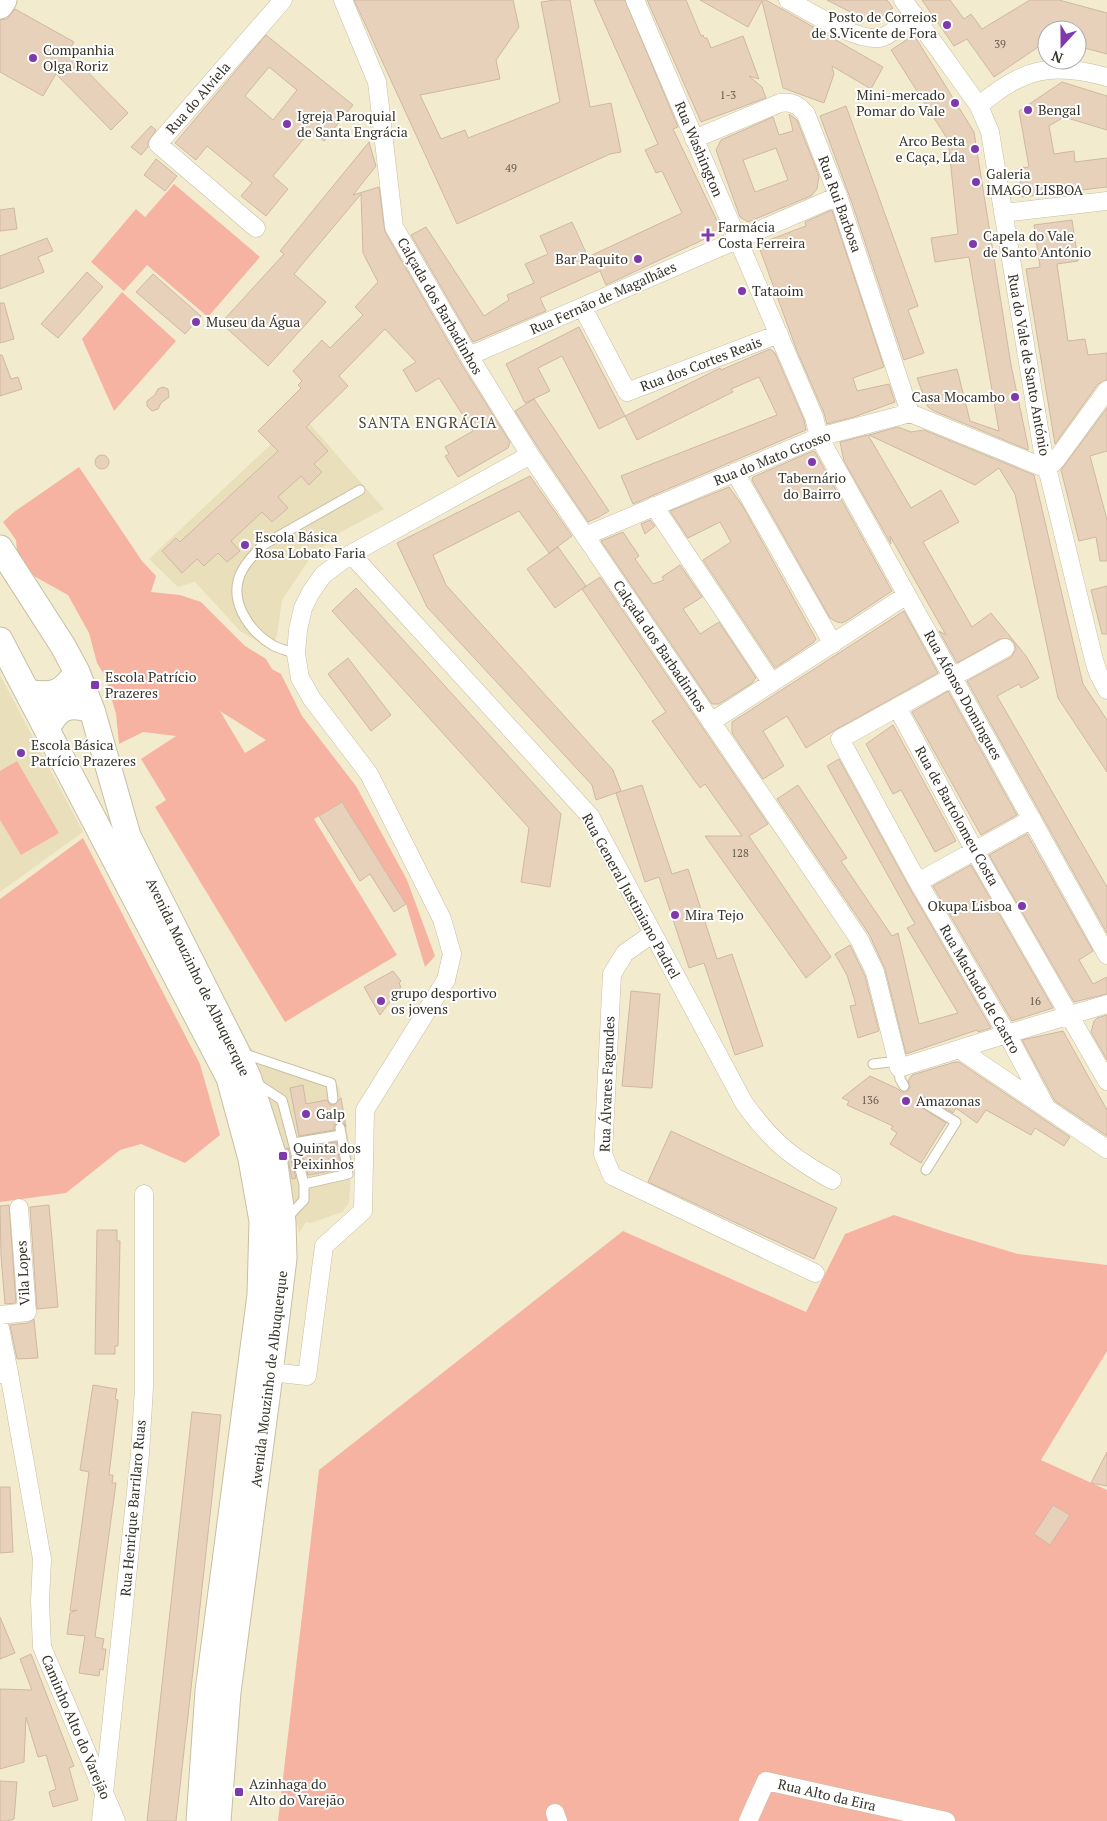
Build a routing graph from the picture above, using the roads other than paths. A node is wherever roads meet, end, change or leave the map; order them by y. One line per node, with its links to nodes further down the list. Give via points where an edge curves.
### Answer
1 (4, 0): 7 (main road)
2 (283, 0): 15 (street, Rua do Alviela, via 158,144)
3 (343, 0): 19 (street, Calçada dos Barbadinhos, via 377,82 394,227)
4 (635, 0): 11 (street, Rua Washington)
5 (788, 0): 8 (street, via 866,39 888,35)
6 (903, 0): 8 (street, Rua do Vale de Santo António)
7 (0, 6)
8 (914, 14): 10 (street, Rua do Vale de Santo António)
9 (1107, 77): 10 (street, via 1064,69 1032,73 1002,86)
10 (979, 106): 14 (street, Rua do Vale de Santo António, via 990,132)
11 (694, 139): 12 (street, Rua Rui Barbosa, via 788,101 806,114); 16 (street, Rua Washington)
12 (838, 196): 16 (street, Rua Fernão de Magalhães); 21 (street, Rua Rui Barbosa)
13 (1107, 201): 14 (street)
14 (1003, 213): 24 (street, Rua do Vale de Santo António)
15 (256, 228)
16 (737, 239): 17 (street, Rua Fernão de Magalhães); 18 (street, Rua Washington)
17 (583, 308): 18 (street, Rua dos Cortes Reais, via 627,392); 19 (street, Rua Fernão de Magalhães)
18 (779, 334): 22 (street, Rua Washington, via 814,417)
19 (469, 356): 23 (street, Calçada dos Barbadinhos)
20 (1107, 390): 24 (street)
21 (910, 413): 22 (street, Rua do Mato Grosso); 24 (street)
22 (819, 437): 25 (street, Rua do Mato Grosso); 31 (street, Rua Afonso Domingues)
23 (530, 455): 28 (street, Calçada dos Barbadinhos); 30 (street)
24 (1047, 469): 36 (street, Rua do Vale de Santo António)
25 (736, 472): 27 (street, Rua do Mato Grosso); 33 (street)
26 (360, 490): 35 (lane, via 263,545 242,570 237,594 245,620 274,646)
27 (654, 506): 28 (street, Rua do Mato Grosso); 39 (street)
28 (585, 536): 44 (street, Calçada dos Barbadinhos)
29 (0, 548): 37 (main road, Avenida Mouzinho de Albuquerque)
30 (351, 554): 35 (street, via 323,575 311,592 303,608); 49 (street, Rua General Justiniano Padrel, via 590,816)
31 (908, 595): 33 (street); 38 (street, Rua Afonso Domingues)
32 (0, 640): 41 (main road, Avenida Mouzinho de Albuquerque)
33 (833, 644): 39 (street)
34 (1005, 648): 38 (street)
35 (296, 654): 75 (street, via 300,678 312,699 369,774 442,919 452,954 446,980 364,1110 363,1211 324,1246 307,1376)
36 (1101, 664): 40 (street, Rua do Vale de Santo António)
37 (78, 672): 41 (main road, via 59,691 45,696); 43 (main road, Avenida Mouzinho de Albuquerque)
38 (952, 676): 42 (street); 46 (street, Rua Afonso Domingues)
39 (772, 683): 44 (street)
40 (1107, 690)
41 (28, 692): 45 (main road, Avenida Mouzinho de Albuquerque)
42 (897, 707): 47 (street, Rua de Bartolomeu Costa); 48 (street, Rua Machado de Castro, via 840,739)
43 (92, 710): 45 (main road, via 79,706 65,707 54,715); 55 (main road, Avenida Mouzinho de Albuquerque, via 128,836)
44 (711, 722): 57 (street, Calçada dos Barbadinhos, via 859,939 875,972)
45 (47, 728): 80 (main road, Avenida Mouzinho de Albuquerque, via 229,1078 251,1159 262,1221 260,1296 208,1691)
46 (1032, 819): 47 (street); 50 (street, Rua Afonso Domingues)
47 (975, 850): 48 (street); 52 (street, Rua de Bartolomeu Costa)
48 (918, 882): 53 (street, Rua Machado de Castro)
49 (652, 934): 67 (street, Rua General Justiniano Padrel, via 744,1103 759,1124 778,1145); 72 (street, Rua Álvares Fagundes, via 625,953 612,974 603,1154 612,1176)
50 (1107, 955)
51 (1107, 1004): 52 (street)
52 (1070, 1016): 53 (street); 59 (street, Rua de Bartolomeu Costa)
53 (1006, 1034): 54 (street); 63 (street, Rua Machado de Castro)
54 (959, 1049): 57 (street); 63 (street)
55 (237, 1052): 58 (main road, Avenida Mouzinho de Albuquerque); 61 (lane, via 331,1083)
56 (873, 1064): 57 (lane)
57 (898, 1065): 60 (lane)
58 (250, 1079): 64 (lane, via 282,1100); 71 (main road, Avenida Mouzinho de Albuquerque, via 274,1157)
59 (1107, 1080)
60 (904, 1086)
61 (333, 1099)
62 (923, 1102): 66 (lane, via 956,1122)
63 (1047, 1109): 65 (street)
64 (294, 1142): 68 (lane); 68 (lane, via 341,1132 348,1174)
65 (1107, 1149)
66 (926, 1170)
67 (832, 1180)
68 (304, 1184): 71 (lane, via 304,1200)
69 (144, 1194): 77 (street, Rua Henrique Barrilaro Ruas, via 144,1387 140,1454)
70 (19, 1208): 73 (street, Vila Lopes, via 27,1312)
71 (283, 1222): 75 (main road, Avenida Mouzinho de Albuquerque, via 284,1258)
72 (815, 1273)
73 (0, 1315)
74 (0, 1328): 76 (street)
75 (270, 1372): 81 (main road, Avenida Mouzinho de Albuquerque, via 228,1692)
76 (5, 1373): 77 (street, Caminho Alto do Varejão, via 42,1558 42,1647)
77 (104, 1794): 78 (street, Rua Henrique Barrilaro Ruas); 79 (street, Caminho Alto do Varejão)
78 (101, 1821)
79 (116, 1821)
80 (199, 1821)
81 (218, 1821)
82 (748, 1821): 83 (street, Rua Alto da Eira, via 766,1781)
83 (946, 1821)

